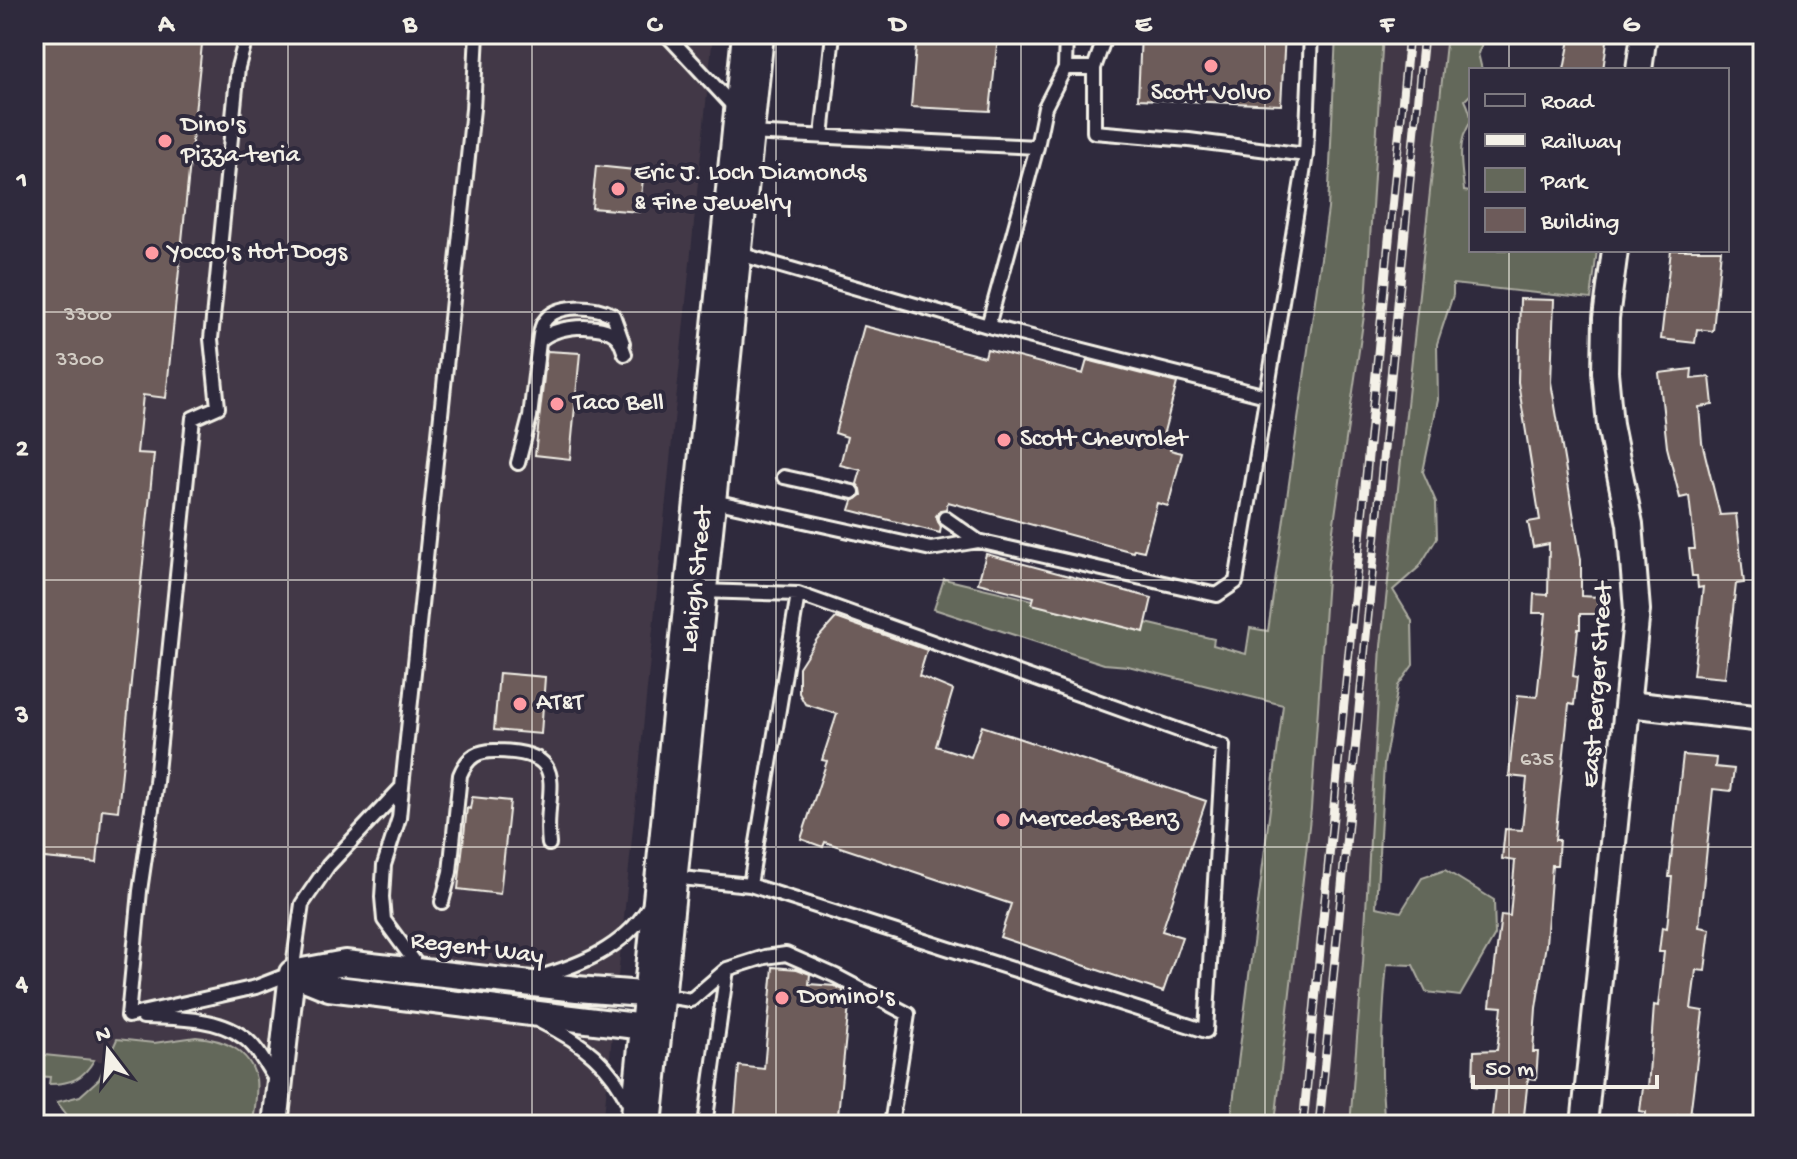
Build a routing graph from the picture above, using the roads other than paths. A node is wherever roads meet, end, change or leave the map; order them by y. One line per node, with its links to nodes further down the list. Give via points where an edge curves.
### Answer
1 (247, 34): 43 (lane, via 238,67 211,339 218,407 193,418)
2 (477, 34): 32 (lane)
3 (666, 34): 13 (lane)
4 (753, 34): 13 (highway, Lehigh Street)
5 (833, 34): 14 (lane)
6 (1066, 34): 10 (lane)
7 (1106, 34): 11 (lane)
8 (1311, 34): 16 (lane)
9 (1644, 34): 12 (street)
10 (1065, 68): 11 (lane); 15 (lane, via 1045,107)
11 (1094, 68): 16 (lane, via 1094,132)
12 (1639, 68)
13 (744, 125): 14 (lane); 17 (highway, Lehigh Street)
14 (822, 136): 15 (lane)
15 (1037, 147): 19 (lane)
16 (1306, 155): 21 (lane)
17 (731, 251): 19 (lane); 25 (highway, Lehigh Street)
18 (1615, 252): 30 (street, East Berger Street, via 1605,372 1635,566 1637,610)
19 (988, 326): 21 (lane)
20 (539, 342): 20 (lane, via 559,328 609,331 625,354 613,315 603,310 555,312 544,321); 22 (lane)
21 (1266, 396): 27 (lane, via 1236,582 1217,595)
22 (518, 463)
23 (784, 477): 24 (lane)
24 (853, 492)
25 (706, 500): 27 (lane, via 931,549); 28 (highway, Lehigh Street)
26 (945, 518): 27 (lane)
27 (978, 541)
28 (697, 591): 29 (lane); 34 (highway, Lehigh Street)
29 (798, 594): 35 (lane); 35 (lane, via 1223,746 1206,1031)
30 (1628, 704): 31 (street); 49 (street, East Berger Street)
31 (1763, 719)
32 (402, 787): 38 (lane, via 399,818 384,865 384,920); 39 (lane, via 328,866 302,904)
33 (549, 844): 36 (lane, via 549,769 527,753 474,754 460,775)
34 (668, 877): 35 (lane); 40 (lane, via 642,919 617,944 581,964); 41 (highway, Lehigh Street)
35 (750, 885)
36 (442, 902)
37 (727, 969): 41 (lane, via 691,1000); 47 (lane); 48 (lane, via 786,954 908,1014)
38 (422, 972): 39 (street, Regent Way, via 345,963); 40 (street, Regent Way)
39 (292, 973): 42 (street, via 329,988); 43 (lane, via 256,987); 44 (street)
40 (517, 983): 41 (street, Regent Way)
41 (654, 1011): 42 (street); 46 (highway, Lehigh Street)
42 (524, 1013): 46 (lane, via 587,1048 607,1066)
43 (128, 1016): 44 (lane, via 185,1019 242,1035)
44 (280, 1086): 45 (street)
45 (275, 1125)
46 (640, 1125)
47 (705, 1125)
48 (891, 1125)
49 (1584, 1125)

